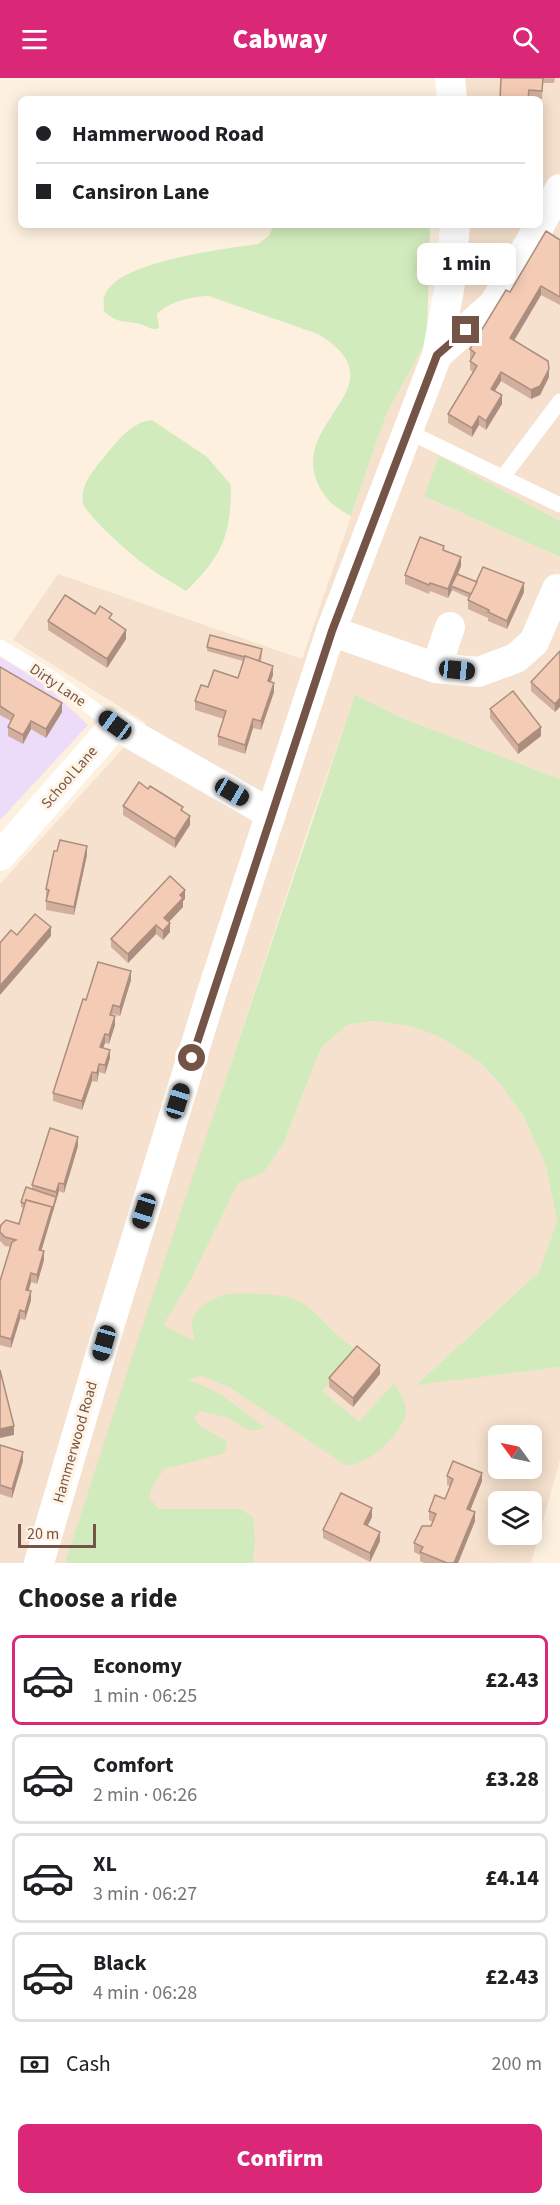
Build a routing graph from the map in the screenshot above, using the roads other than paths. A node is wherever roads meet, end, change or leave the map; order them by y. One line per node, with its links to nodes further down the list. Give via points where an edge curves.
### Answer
1 (450, 78): 2 (street)
2 (452, 96)
3 (560, 189): 4 (street)
4 (543, 220)
5 (455, 228): 7 (street, Hammerwood Road, via 450,284)
6 (538, 228): 7 (street, via 494,304)
7 (437, 355): 9 (street, Hammerwood Road)
8 (560, 401): 10 (lane)
9 (407, 430): 10 (lane); 14 (street, Hammerwood Road)
10 (503, 477): 11 (lane)
11 (560, 505)
12 (557, 589): 16 (street, via 534,642 516,658 478,672)
13 (450, 627): 16 (street)
14 (332, 631): 16 (street); 18 (street, Hammerwood Road)
15 (0, 647): 17 (lane, Dirty Lane)
16 (436, 668)
17 (115, 725): 18 (street); 19 (street, School Lane)
18 (271, 814): 20 (street, Hammerwood Road, via 201,1026)
19 (0, 856)
20 (39, 1563)

